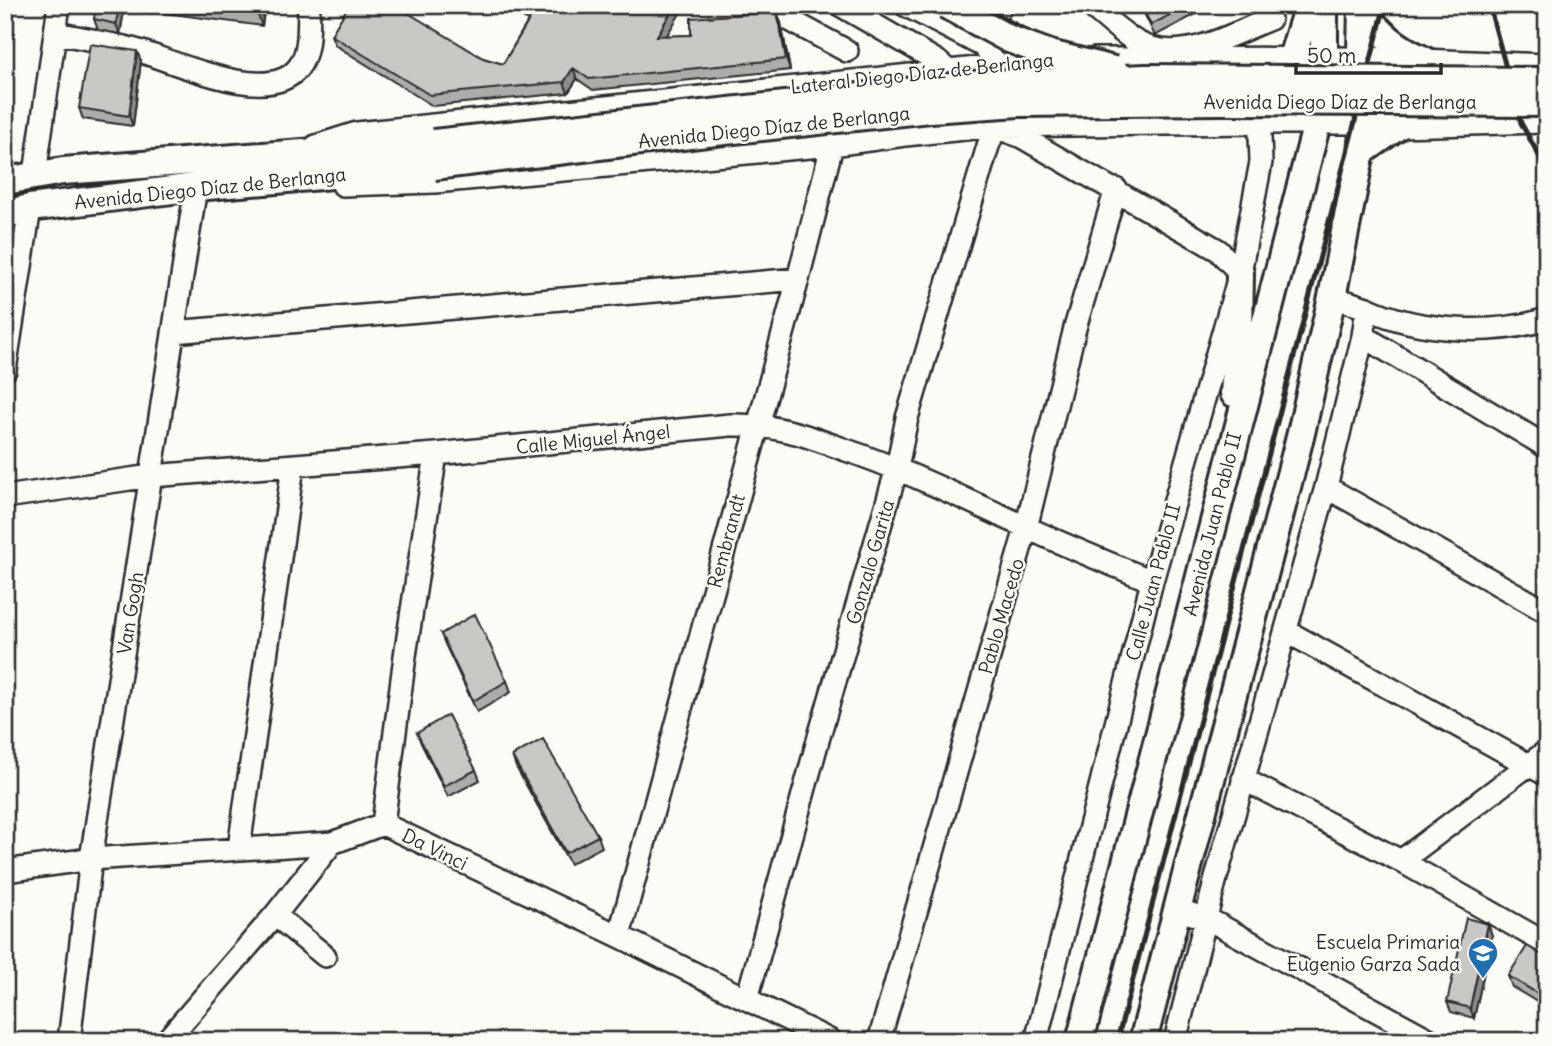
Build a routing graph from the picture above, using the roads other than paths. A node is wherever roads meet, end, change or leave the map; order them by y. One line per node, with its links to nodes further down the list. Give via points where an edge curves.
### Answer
1 (59, 5): 16 (street)
2 (309, 5): 16 (street, via 306,53 298,69 274,82 254,84 180,67 117,45)
3 (762, 5): 18 (street)
4 (840, 5): 15 (street)
5 (895, 5): 15 (street)
6 (905, 5): 17 (street)
7 (946, 5): 30 (main road, bridge, via 1019,43)
8 (1090, 5): 14 (street, via 1136,42 1162,51 1199,46)
9 (1308, 5): 21 (main road)
10 (1324, 5): 22 (main road, Avenida Juan Pablo II)
11 (970, 7): 13 (street)
12 (1362, 8): 23 (main road); 25 (main road, via 1378,32)
13 (997, 15): 17 (street)
14 (1270, 19)
15 (881, 29): 28 (street)
16 (55, 33): 51 (street)
17 (983, 46): 26 (street)
18 (847, 51)
19 (1070, 58): 24 (street, Lateral Diego Díaz de Berlanga); 26 (street, Lateral Diego Díaz de Berlanga); 43 (street)
20 (1260, 58): 21 (street, Lateral Diego Díaz de Berlanga); 24 (street, Lateral Diego Díaz de Berlanga); 31 (street, Calle Juan Pablo II)
21 (1292, 58): 22 (street, Lateral Diego Díaz de Berlanga)
22 (1324, 58): 23 (street, Lateral Diego Díaz de Berlanga); 41 (main road, Avenida Juan Pablo II)
23 (1362, 58): 25 (street, Lateral Diego Díaz de Berlanga); 38 (main road)
24 (1174, 60): 32 (street)
25 (1424, 60): 27 (street, Lateral Diego Díaz de Berlanga); 38 (main road)
26 (998, 66): 28 (street, Lateral Diego Díaz de Berlanga); 35 (street, via 983,83); 44 (street, Gonzalo Garita, via 1003,93)
27 (1542, 70): 30 (main road, Avenida Diego Díaz de Berlanga, bridge); 37 (street)
28 (949, 71): 29 (street, Lateral Diego Díaz de Berlanga); 35 (street)
29 (893, 76): 46 (street, via 907,90 915,108); 50 (street, Lateral Diego Díaz de Berlanga, via 357,134 340,137)
30 (1146, 78): 49 (main road, Avenida Diego Díaz de Berlanga, bridge, via 936,88)
31 (1268, 97): 32 (street); 40 (street, Calle Juan Pablo II)
32 (1175, 98): 33 (street); 42 (street)
33 (1113, 99)
34 (1547, 103): 49 (main road, Avenida Diego Díaz de Berlanga, bridge, via 1019,103)
35 (984, 104): 44 (street)
36 (891, 110): 47 (street, Rembrandt, via 845,115)
37 (1547, 111)
38 (1362, 112): 41 (main road); 45 (street); 48 (main road)
39 (1547, 122): 45 (street)
40 (1259, 123): 41 (street); 42 (street); 56 (street, Calle Juan Pablo II, via 1261,162)
41 (1317, 123): 65 (main road, Avenida Juan Pablo II)
42 (1175, 124): 43 (street)
43 (1082, 125): 44 (street)
44 (995, 126): 46 (street); 54 (street); 69 (street, Gonzalo Garita, via 907,418)
45 (1398, 126): 48 (main road)
46 (905, 135): 47 (street)
47 (832, 145): 50 (street, via 435,182 324,183); 57 (street, Rembrandt)
48 (1361, 152): 58 (main road)
49 (434, 154): 50 (main road, Avenida Diego Díaz de Berlanga)
50 (301, 165): 51 (main road, Avenida Diego Díaz de Berlanga); 53 (main road, Avenida Diego Díaz de Berlanga)
51 (35, 174): 52 (main road, Avenida Diego Díaz de Berlanga)
52 (5, 181)
53 (196, 187): 55 (main road, Avenida Diego Díaz de Berlanga); 61 (street, Van Gogh)
54 (1116, 190): 56 (street, via 1218,250); 73 (street, Pablo Macedo, via 1075,328)
55 (18, 211): 63 (street)
56 (1240, 273): 65 (main road, via 1234,397); 74 (street, Calle Juan Pablo II)
57 (798, 279): 61 (street); 64 (street, Rembrandt)
58 (1332, 297): 59 (street); 85 (main road)
59 (1367, 308): 60 (street, via 1395,320 1484,329); 62 (street)
60 (1547, 319)
61 (173, 332): 70 (street, Van Gogh)
62 (1363, 336): 66 (street); 71 (street)
63 (5, 370)
64 (758, 425): 67 (street, Calle Miguel Ángel); 69 (street, Calle Miguel Ángel, via 791,431); 88 (street, Rembrandt)
65 (1237, 428): 91 (main road, Avenida Juan Pablo II)
66 (1547, 447)
67 (436, 454): 68 (street, Calle Miguel Ángel); 79 (street)
68 (293, 466): 70 (street, Calle Miguel Ángel); 81 (street)
69 (897, 467): 73 (street, Calle Miguel Ángel); 92 (street, Gonzalo Garita)
70 (151, 476): 72 (street, Calle Miguel Ángel); 82 (street, Van Gogh)
71 (1326, 487): 75 (street); 76 (street)
72 (5, 497)
73 (1026, 527): 74 (street, Calle Miguel Ángel); 96 (street, Pablo Macedo)
74 (1152, 582): 97 (street, Calle Juan Pablo II)
75 (1547, 612)
76 (1286, 631): 77 (street); 78 (street)
77 (1541, 764): 83 (street)
78 (1243, 779): 83 (street); 87 (street)
79 (383, 824): 80 (street, Da Vinci); 88 (street, Da Vinci)
80 (332, 843): 81 (street, Da Vinci); 86 (street)
81 (239, 848): 82 (street, Da Vinci)
82 (91, 859): 84 (street, Da Vinci); 93 (street, Van Gogh)
83 (1401, 861): 89 (street)
84 (5, 871)
85 (1177, 910): 87 (street); 100 (main road)
86 (275, 915): 90 (street); 94 (street)
87 (1206, 918): 101 (street); 102 (street)
88 (619, 936): 92 (street, Da Vinci)
89 (1547, 944)
90 (325, 956)
91 (1096, 982): 98 (main road); 99 (main road, Avenida Juan Pablo II)
92 (747, 999): 95 (street, Da Vinci)
93 (69, 1041)
94 (166, 1041)
95 (831, 1041)
96 (879, 1041)
97 (1036, 1041)
98 (1066, 1041)
99 (1080, 1041)
100 (1143, 1041)
101 (1175, 1041)
102 (1432, 1041)

